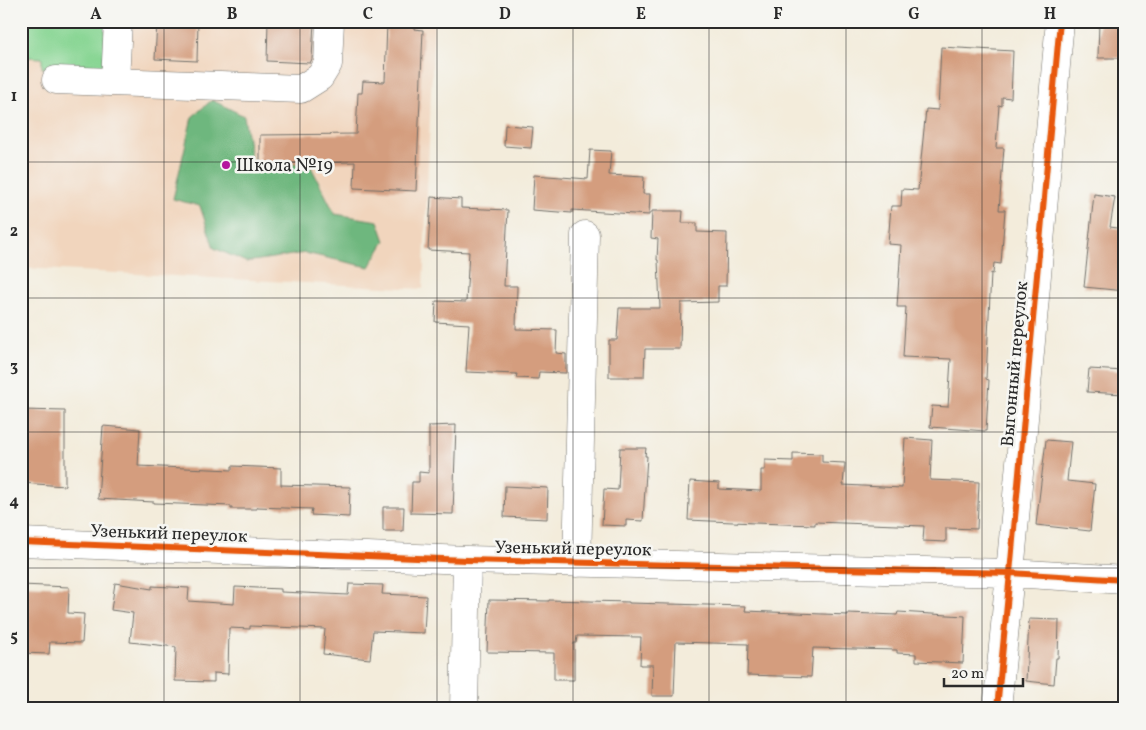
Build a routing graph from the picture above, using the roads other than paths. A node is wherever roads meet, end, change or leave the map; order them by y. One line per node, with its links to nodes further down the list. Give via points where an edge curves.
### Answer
1 (118, 21): 5 (street)
2 (330, 21): 5 (street, via 328,64 320,77 301,89)
3 (1060, 21): 10 (street, Выгонный переулок)
4 (56, 80): 5 (street)
5 (114, 82)
6 (585, 236): 9 (street)
7 (21, 542): 8 (street, Узенький переулок)
8 (468, 560): 9 (street, Узенький переулок); 12 (street)
9 (577, 563): 10 (street, Узенький переулок)
10 (1010, 573): 11 (street, Узенький переулок); 13 (street, Выгонный переулок)
11 (1125, 580)
12 (464, 709)
13 (997, 709)

